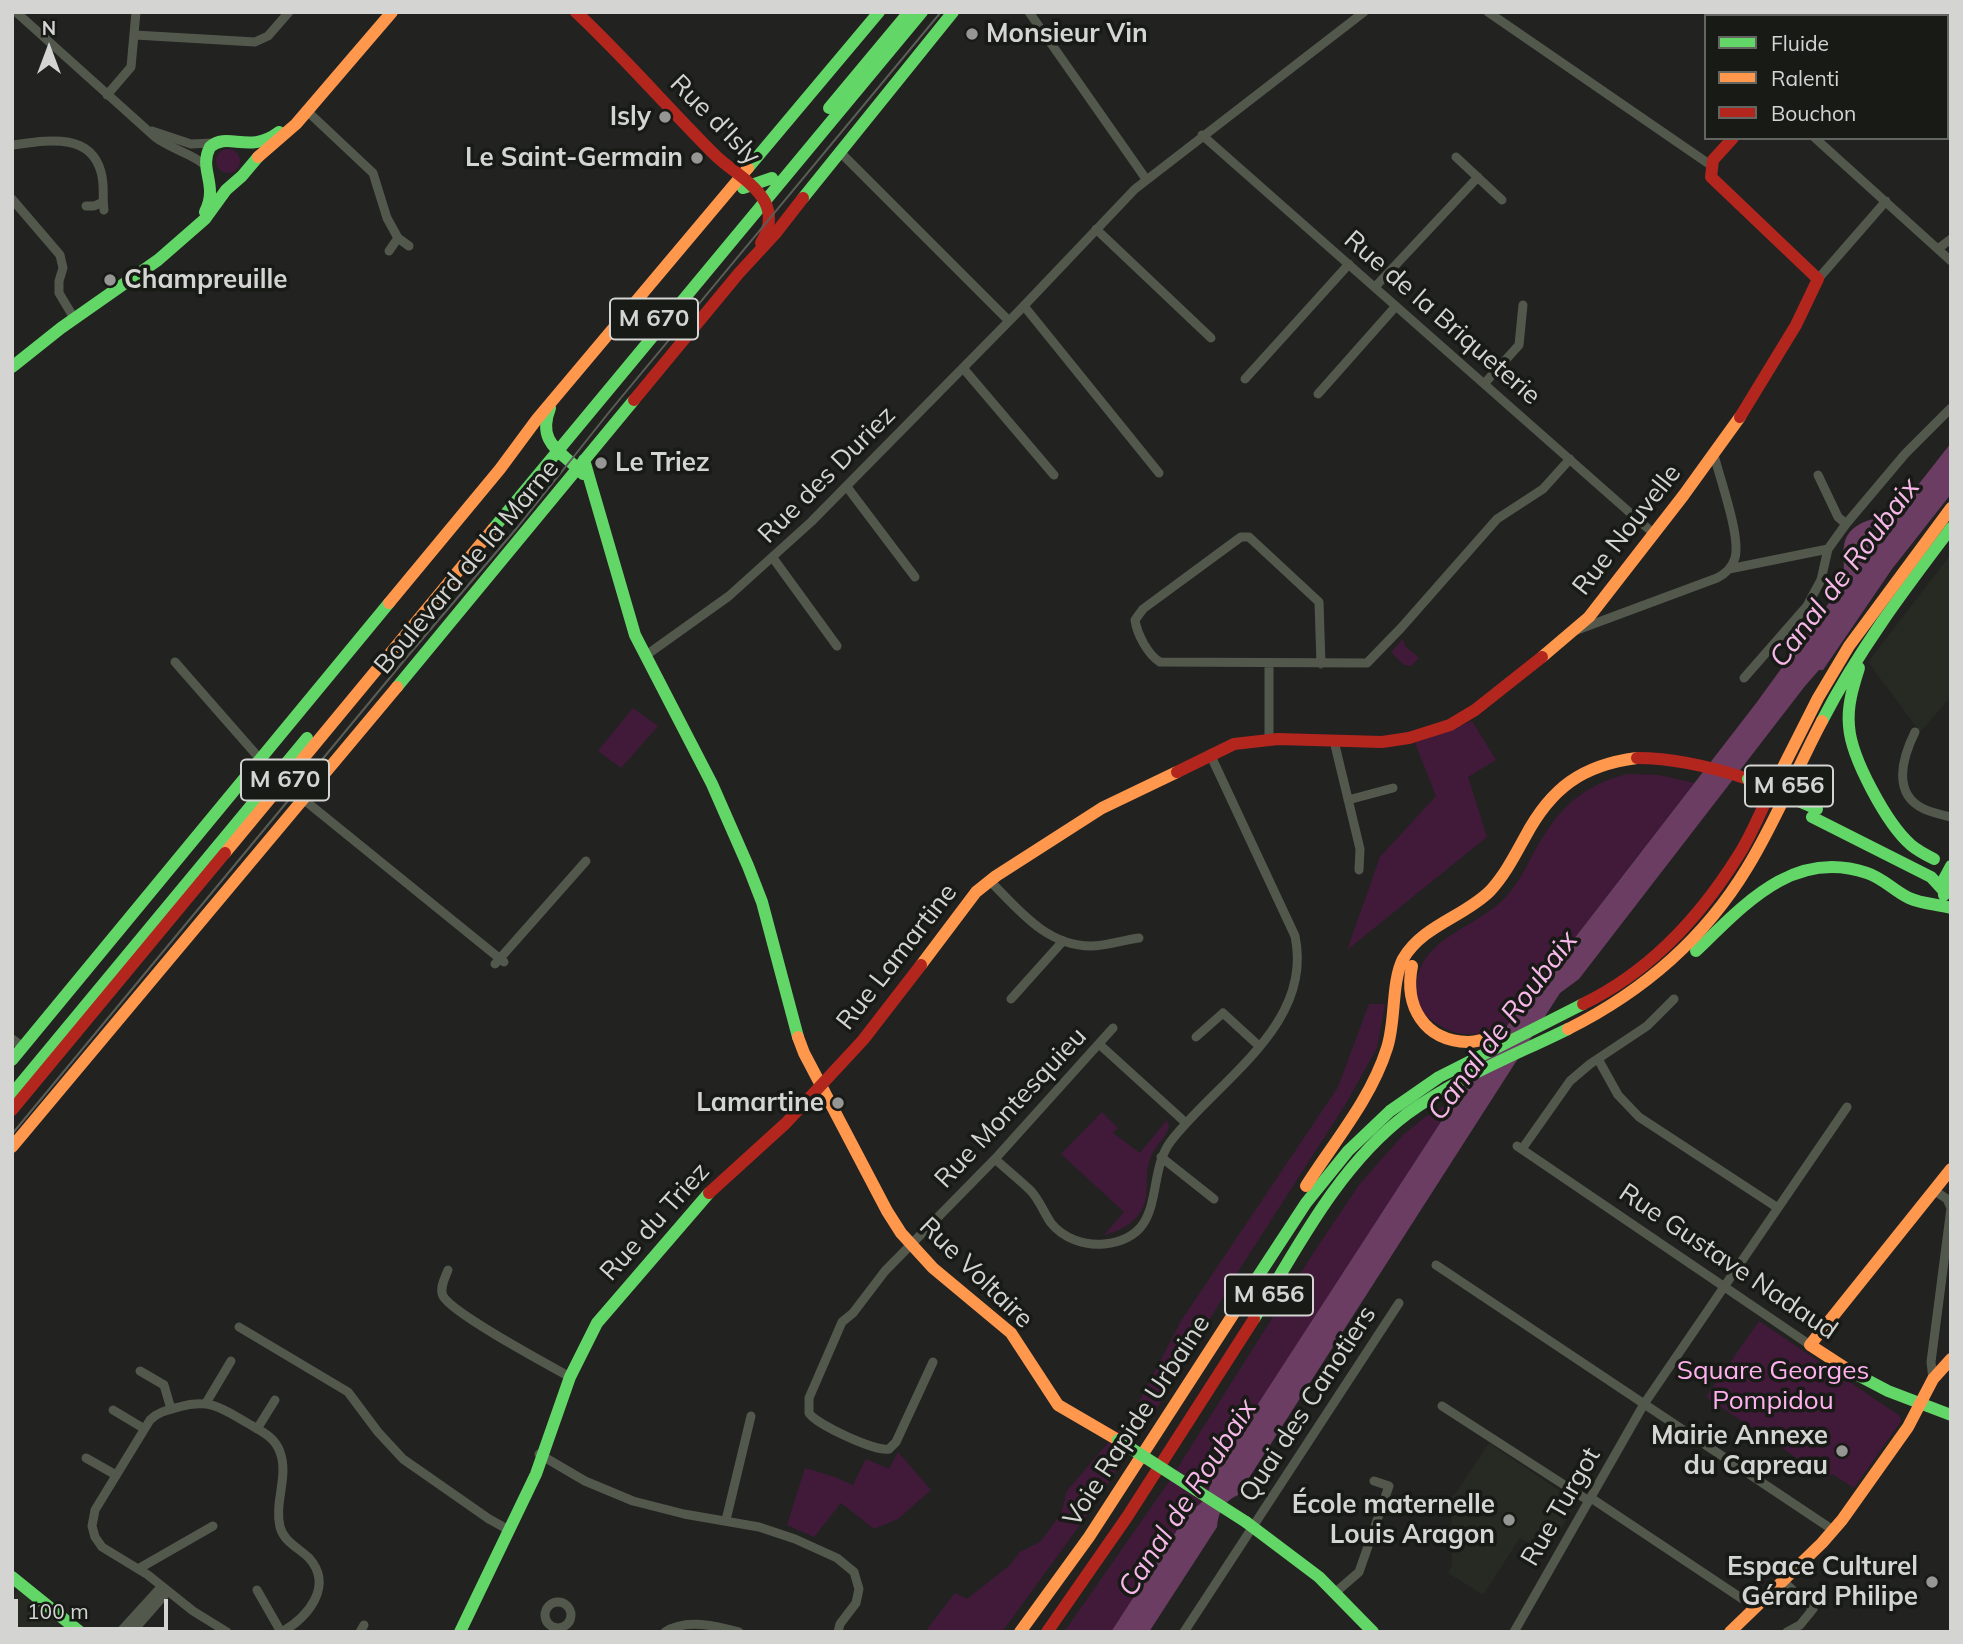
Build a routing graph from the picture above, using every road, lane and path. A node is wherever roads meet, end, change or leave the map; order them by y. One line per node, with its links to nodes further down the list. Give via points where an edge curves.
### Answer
1 (16, 12): 14 (street)
2 (136, 12): 13 (street)
3 (289, 12): 13 (street, via 268,36 255,42)
4 (392, 12): 15 (main road)
5 (576, 12): 32 (main road, Rue d'Isly)
6 (879, 12): 32 (main road, Boulevard de la Marne)
7 (909, 12): 30 (main road, Boulevard de la Marne / M 670)
8 (922, 12): 33 (main road, Boulevard de la Marne / M 670)
9 (953, 12): 24 (main road, Boulevard de la Marne)
10 (1029, 12): 31 (street)
11 (1364, 12): 18 (street, Rue des Duriez)
12 (1488, 12): 26 (street)
13 (135, 35): 14 (street, via 131,67)
14 (107, 95): 16 (street)
15 (306, 110): 21 (main road, via 260,143); 28 (main road); 40 (street, via 373,173)
16 (145, 128): 22 (street, via 191,144); 27 (street)
17 (12, 135): 23 (street)
18 (1202, 135): 31 (street, Rue des Duriez); 46 (street, Rue de la Briqueterie)
19 (1731, 140): 26 (main road)
20 (1817, 140): 36 (street)
21 (234, 141): 22 (main road); 28 (main road, via 246,152 248,162)
22 (218, 142): 27 (main road, via 208,150)
23 (12, 143): 37 (street, via 61,140 83,148 100,169 104,206)
24 (839, 151): 47 (main road, Boulevard de la Marne); 54 (street)
25 (1455, 157): 29 (street)
26 (1709, 164): 48 (main road, via 1714,181)
27 (207, 169): 28 (main road, via 223,182); 39 (main road, via 211,198)
28 (241, 176): 39 (main road)
29 (1478, 177): 35 (street); 49 (street)
30 (772, 178): 32 (main road); 33 (main road, Boulevard de la Marne / M 670)
31 (1146, 179): 38 (street, Rue des Duriez)
32 (743, 181): 33 (main road, Rue d'Isly); 61 (main road, Boulevard de la Marne, via 704,220)
33 (761, 198): 47 (main road, Rue d'Isly, via 769,213 767,231); 63 (main road, Boulevard de la Marne / M 670)
34 (12, 199): 53 (street, via 60,255 63,268 58,293)
35 (1502, 200)
36 (1886, 201): 43 (street); 48 (street)
37 (86, 206)
38 (1096, 229): 51 (street, Rue des Duriez); 55 (street)
39 (193, 230): 53 (main road)
40 (398, 237): 42 (street); 44 (street)
41 (1951, 239): 43 (street)
42 (409, 246)
43 (1939, 248): 45 (street)
44 (389, 251)
45 (1951, 261)
46 (1349, 264): 49 (street, Rue de la Briqueterie); 58 (street)
47 (739, 273): 66 (main road, Boulevard de la Marne)
48 (1818, 279): 64 (main road, Rue Nouvelle, via 1774,363)
49 (1375, 287): 52 (street, Rue de la Briqueterie)
50 (1523, 305): 59 (street, via 1519,345)
51 (1024, 306): 54 (street, Rue des Duriez); 67 (street)
52 (1396, 306): 59 (street, Rue de la Briqueterie); 60 (street)
53 (74, 318): 56 (main road)
54 (1009, 321): 57 (street, Rue des Duriez)
55 (1211, 338)
56 (12, 367)
57 (963, 368): 68 (street); 70 (street, Rue des Duriez)
58 (1245, 379)
59 (1484, 384): 65 (street, Rue de la Briqueterie)
60 (1318, 394)
61 (553, 402): 63 (main road, via 544,427); 91 (main road, Boulevard de la Marne)
62 (1951, 408): 72 (street)
63 (554, 448): 66 (main road); 119 (main road, Boulevard de la Marne / M 670); 121 (main road, Boulevard de la Marne / M 670)
64 (1714, 456): 74 (main road, Rue Nouvelle); 77 (street, via 1735,538 1736,554)
65 (1570, 459): 74 (street, Rue de la Briqueterie); 85 (street, via 1543,489 1497,519 1370,662)
66 (582, 465): 82 (main road, Rue Voltaire); 94 (main road, Boulevard de la Marne)
67 (1159, 473)
68 (1054, 475)
69 (1818, 475): 72 (street)
70 (847, 487): 76 (street, Rue des Duriez); 78 (street)
71 (1951, 508): 107 (main road, Voie Rapide Urbaine / M 656, via 1849,646 1739,855 1713,895)
72 (1846, 524): 75 (street)
73 (1951, 528): 79 (main road, M 656)
74 (1653, 533): 80 (main road, Rue Nouvelle)
75 (1829, 549): 77 (street); 86 (street, via 1810,601)
76 (773, 558): 81 (street); 82 (street, Rue des Duriez)
77 (1730, 569): 80 (street, via 1717,578)
78 (915, 577)
79 (1911, 580): 98 (main road, via 1860,668 1848,727 1860,771 1901,838); 110 (main road, M 656, via 1841,684 1729,895 1666,966)
80 (1575, 631): 89 (main road, Rue Nouvelle, via 1450,725 1391,741)
81 (837, 646)
82 (645, 656): 118 (main road, Rue Voltaire, via 705,769 758,890 795,1029)
83 (175, 663): 91 (street)
84 (1269, 663): 85 (street); 85 (street, via 1160,662 1136,628 1136,616 1238,539 1249,537 1319,602); 88 (street)
85 (1321, 664)
86 (1744, 678)
87 (1915, 732): 97 (street, via 1904,759 1904,790 1924,809)
88 (1269, 739): 89 (main road, Rue Lamartine); 90 (main road, Rue Lamartine, via 1234,744)
89 (1334, 741): 95 (street)
90 (1210, 754): 102 (main road, Rue Lamartine, via 1095,812); 115 (street, via 1296,944 1296,976 1287,1006)
91 (260, 759): 113 (main road, Boulevard de la Marne)
92 (1672, 764): 96 (main road); 107 (main road, via 1618,770 1577,787 1552,811 1500,894 1421,952 1408,986 1412,1006 1437,1035 1476,1041 1519,1027 1598,989); 141 (main road, via 1646,757 1621,759 1572,779 1543,807 1489,891 1413,944 1399,970 1391,1034 1378,1070 1216,1329)
93 (1393, 788): 95 (street)
94 (303, 799): 99 (street, via 500,962); 123 (main road, Boulevard de la Marne)
95 (1348, 800): 101 (street, via 1360,849)
96 (1814, 813): 98 (main road); 103 (main road, via 1931,877)
97 (1951, 817)
98 (1934, 859): 100 (main road)
99 (586, 861)
100 (1951, 864): 103 (main road)
101 (1359, 870)
102 (989, 880): 106 (street, via 1035,926); 118 (main road, Rue Lamartine, via 959,911 867,1035)
103 (1943, 890): 104 (main road)
104 (1951, 906): 110 (main road, via 1908,897 1859,871 1804,870 1752,897 1669,974 1640,996)
105 (1139, 938): 106 (street, via 1088,946)
106 (1063, 941): 108 (street)
107 (1670, 943): 141 (main road, Voie Rapide Urbaine / M 656, via 1594,999 1462,1064 1406,1099 1348,1151 1306,1203)
108 (1011, 999)
109 (1674, 999): 116 (street, via 1647,1026)
110 (1595, 1019): 183 (main road, Voie Rapide Urbaine / M 656, via 1480,1070 1433,1097 1382,1137 1331,1198 1124,1524)
111 (1112, 1028): 114 (street, Rue Montesquieu)
112 (1196, 1037): 115 (street, via 1223,1013)
113 (18, 1043): 117 (main road, Boulevard de la Marne)
114 (1099, 1044): 122 (street); 125 (street, Rue Montesquieu)
115 (1259, 1046): 122 (street)
116 (1598, 1059): 129 (street, via 1618,1095 1639,1117); 133 (street, Rue Gustave Nadaud, via 1570,1081 1519,1148)
117 (12, 1060)
118 (820, 1086): 130 (main road, Rue Voltaire, via 887,1211); 142 (main road, Rue du Triez, via 711,1190 607,1309)
119 (12, 1094)
120 (1847, 1107): 129 (street, Rue Turgot)
121 (12, 1110)
122 (1186, 1123): 124 (street)
123 (12, 1147)
124 (1161, 1157): 125 (street, via 1153,1204 1143,1222 1128,1236 1102,1244 1074,1240 1057,1229 1031,1191); 128 (street)
125 (995, 1159): 130 (street, Rue Montesquieu)
126 (1951, 1169): 127 (main road)
127 (1935, 1191): 136 (main road); 143 (street, via 1947,1199 1951,1209 1931,1362)
128 (1213, 1199)
129 (1778, 1208): 133 (street, Rue Turgot)
130 (910, 1244): 139 (street, Rue Montesquieu, via 838,1330 809,1398 809,1413 819,1423 889,1449); 161 (main road, Rue Voltaire, bridge, via 1011,1333 1058,1405)
131 (1436, 1265): 146 (street)
132 (448, 1270): 142 (street, via 442,1288 446,1300)
133 (1725, 1286): 136 (street, Rue Gustave Nadaud); 146 (street, Rue Turgot)
134 (1399, 1303): 161 (street, Quai des Canotiers)
135 (239, 1327): 163 (street, via 348,1392 402,1459)
136 (1810, 1345): 147 (main road, Rue Gustave Nadaud, via 1873,1384)
137 (1951, 1359): 143 (main road)
138 (231, 1361): 145 (street)
139 (933, 1362)
140 (140, 1371): 149 (street, via 164,1385)
141 (1196, 1372): 182 (main road, Voie Rapide Urbaine / M 656, via 1089,1537)
142 (570, 1377): 155 (main road, Rue du Triez)
143 (1933, 1380): 147 (main road)
144 (275, 1400): 154 (street)
145 (206, 1403): 149 (street); 154 (street)
146 (1644, 1404): 159 (street, Rue Turgot); 164 (street)
147 (1921, 1404): 151 (main road, Rue Gustave Nadaud); 164 (main road, via 1873,1479)
148 (1442, 1406): 159 (street)
149 (171, 1409): 153 (street, via 154,1416)
150 (113, 1410): 153 (street)
151 (1951, 1415)
152 (751, 1416): 160 (street)
153 (143, 1428): 157 (street)
154 (257, 1429): 176 (street, via 274,1440 281,1455 281,1529 309,1559 319,1580 307,1613)
155 (540, 1454): 160 (street, via 585,1481 624,1497 672,1512); 163 (main road, Rue du Triez)
156 (86, 1458): 157 (street)
157 (116, 1475): 165 (street, via 93,1516 93,1532 102,1547)
158 (1374, 1480): 170 (street, via 1389,1486 1359,1572)
159 (1590, 1500): 171 (street); 186 (street, Rue Turgot)
160 (726, 1520): 181 (street, via 794,1539 852,1569 858,1596)
161 (1249, 1525): 170 (main road, Rue Voltaire); 184 (street, Quai des Canotiers)
162 (213, 1527): 165 (street)
163 (505, 1528): 177 (main road, Rue du Triez); 178 (main road, Rue du Triez)
164 (1833, 1530): 167 (main road)
165 (138, 1569): 168 (street)
166 (12, 1577): 172 (main road)
167 (1783, 1581): 171 (main road); 188 (street, via 1813,1609)
168 (165, 1588): 173 (street); 174 (street); 175 (street)
169 (257, 1590): 176 (street)
170 (1336, 1592): 185 (main road, Rue Voltaire)
171 (1756, 1608): 187 (main road)
172 (80, 1632)
173 (120, 1632)
174 (132, 1632)
175 (227, 1632)
176 (282, 1632)
177 (451, 1632)
178 (460, 1632)
179 (665, 1632): 180 (street, via 687,1624)
180 (739, 1632)
181 (838, 1632)
182 (1020, 1632)
183 (1047, 1632)
184 (1184, 1632)
185 (1373, 1632)
186 (1514, 1632)
187 (1730, 1632)
188 (1787, 1632)

